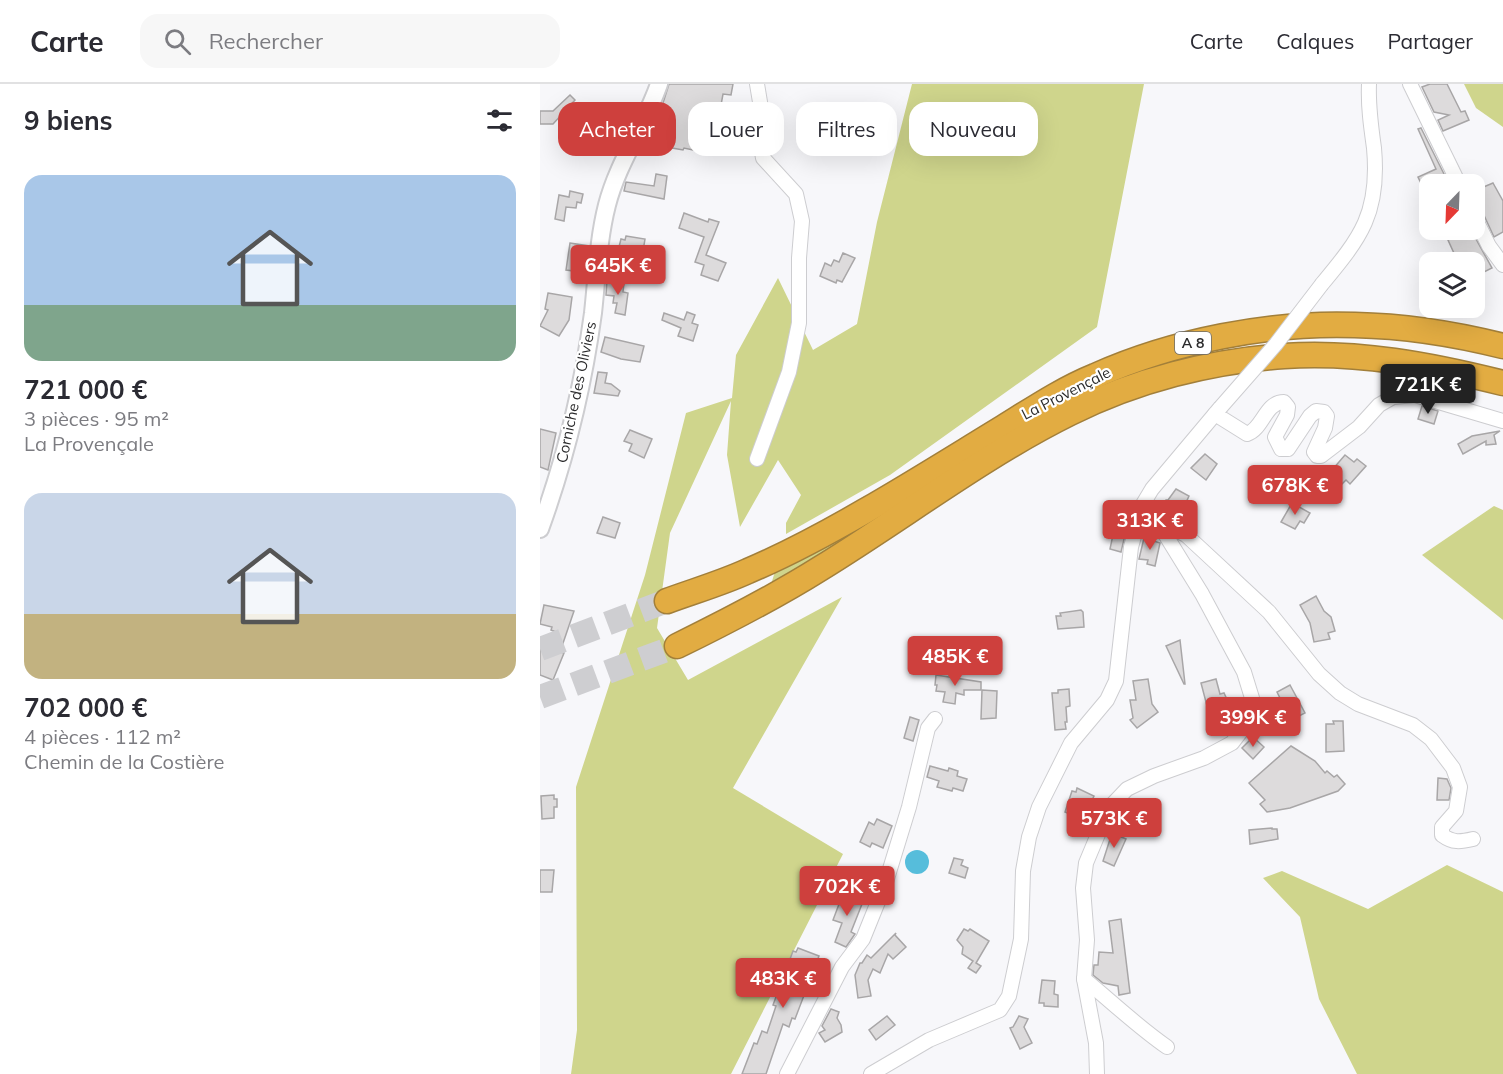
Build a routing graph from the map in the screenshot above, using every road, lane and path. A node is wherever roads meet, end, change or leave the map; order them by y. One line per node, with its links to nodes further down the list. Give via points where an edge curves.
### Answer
1 (660, 84): 15 (street, Corniche des Oliviers, via 607,205 580,382 565,453)
2 (757, 84): 12 (street, via 763,158 796,194 802,221 799,323 789,372)
3 (1369, 84): 10 (street, bridge, via 1376,178 1366,221 1356,242 1276,344)
4 (1410, 84): 5 (street)
5 (1454, 174)
6 (1485, 238): 7 (street)
7 (1503, 265)
8 (1503, 346): 16 (highway, La Provençale / A 8, via 1450,335 1354,324 1260,330 1182,345 1094,376 1054,396 864,512 747,572)
9 (1503, 382): 17 (highway, La Provençale / A 8, via 1388,359 1312,355 1241,361 1154,380 1106,397 1037,430 820,569)
10 (1217, 411): 11 (street, via 1247,434 1272,406 1284,402 1287,415 1275,437 1281,449 1288,449 1310,416 1316,411 1324,412 1327,416 1314,452 1317,456 1393,397 1415,395); 13 (street, via 1152,489)
11 (1503, 422)
12 (757, 459)
13 (1138, 519): 14 (street); 23 (street, via 1131,547 1116,681 1107,699 1071,743 1029,837 1023,871 1021,939 1009,996 1000,1010 929,1040)
14 (1155, 524): 19 (street, via 1186,535 1269,612 1319,674 1340,693 1413,726 1431,739 1453,768 1460,787 1456,811 1442,827 1442,835 1459,843); 20 (street, via 1202,594 1244,672 1252,698 1251,710 1249,722 1232,743 1127,789 1110,808 1086,863)
15 (540, 529)
16 (667, 601)
17 (678, 646)
18 (935, 719): 22 (street, via 928,728 886,882 863,939 842,967)
19 (1473, 839)
20 (1084, 980): 21 (street); 24 (street, via 1096,1043)
21 (1167, 1047)
22 (787, 1074)
23 (871, 1074)
24 (1097, 1074)

